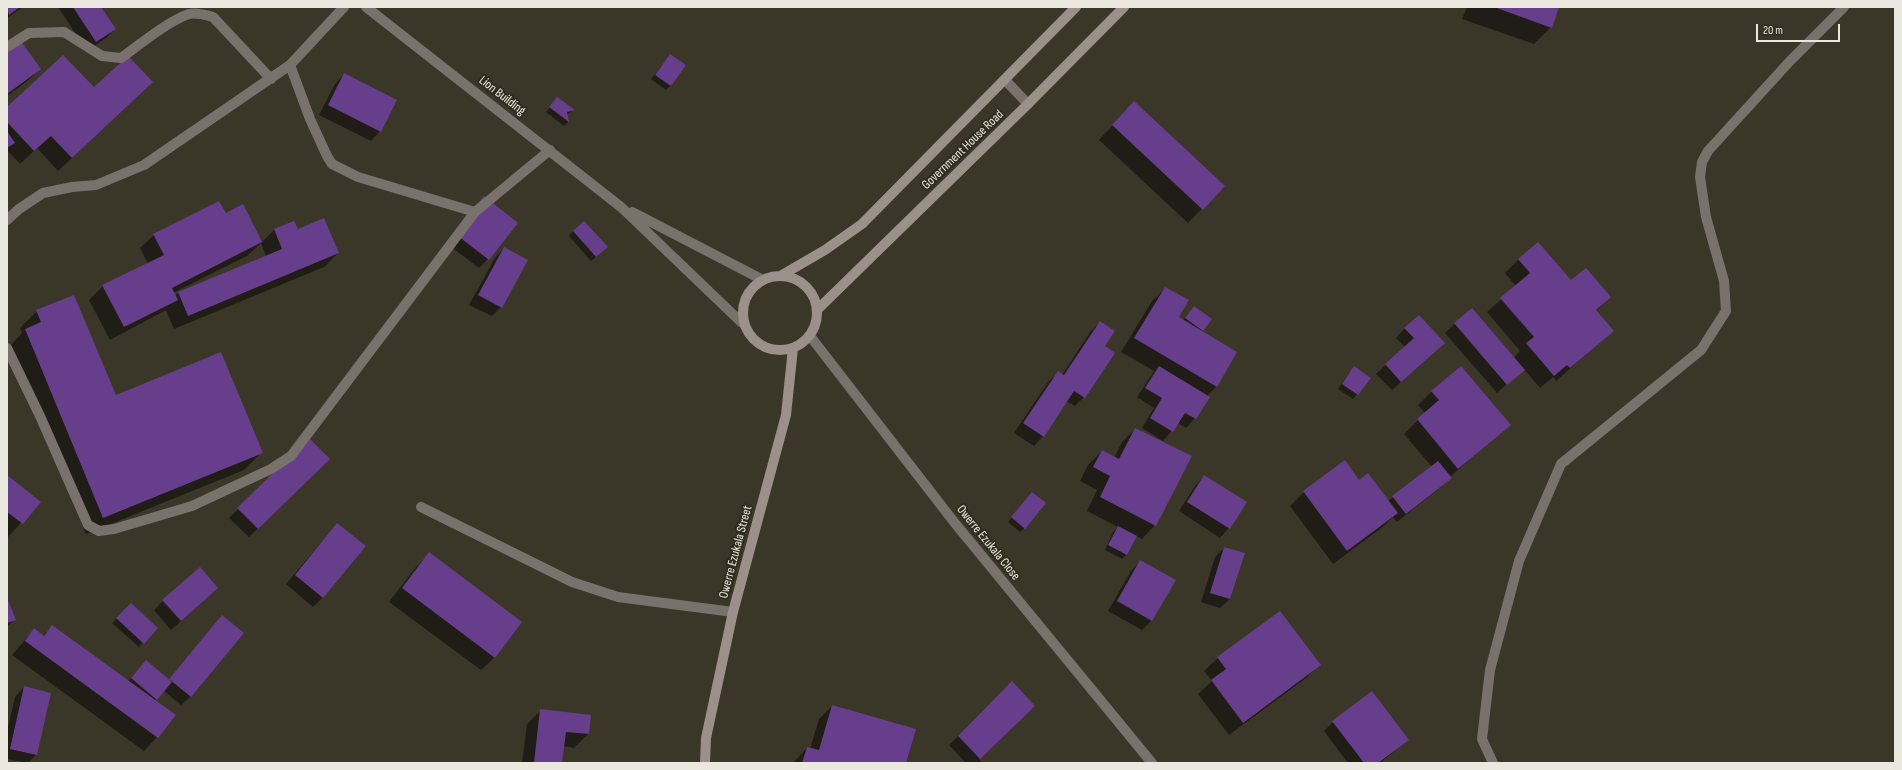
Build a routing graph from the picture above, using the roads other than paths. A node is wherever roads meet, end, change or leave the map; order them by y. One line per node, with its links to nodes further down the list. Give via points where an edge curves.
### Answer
1 (344, 7): 7 (street)
2 (366, 7): 11 (street, Lion Building)
3 (1076, 7): 9 (street, Government House Road)
4 (1124, 7): 10 (street, Government House Road)
5 (1844, 7): 26 (street, via 1790,61 1708,151 1702,162 1700,177 1706,217 1724,280 1726,311 1701,350 1561,464 1519,561 1490,670 1482,739)
6 (7, 47): 8 (street, via 29,33 64,32 102,56 121,58 189,14 200,14 213,17)
7 (290, 65): 8 (street); 13 (street, via 310,119 332,164 358,177)
8 (271, 79): 14 (street, via 144,164 96,185 43,193)
9 (1005, 80): 10 (street); 15 (street, Government House Road, via 862,224 825,250)
10 (1028, 104): 17 (street, Government House Road)
11 (550, 150): 12 (street, Lion Building); 13 (street)
12 (621, 207): 16 (street, Lion Building); 18 (street, Lion Building)
13 (474, 212): 20 (street, via 291,456 271,470 192,506 136,524 99,531 88,525)
14 (7, 220)
15 (782, 275): 16 (street); 17 (street, via 802,282 810,290)
16 (761, 279): 18 (street, via 744,298)
17 (817, 310): 19 (street, via 816,324)
18 (742, 323): 21 (street, via 750,337 762,346 777,351)
19 (810, 336): 21 (street); 25 (street, Owerre Ezukala Close, via 954,522)
20 (7, 348)
21 (793, 348): 23 (street, Owerre Ezukala Street, via 786,415)
22 (420, 507): 23 (street, via 572,582 618,597)
23 (733, 612): 24 (street, Owerre Ezukala Street, via 706,738)
24 (705, 763)
25 (1152, 763)
26 (1493, 763)

